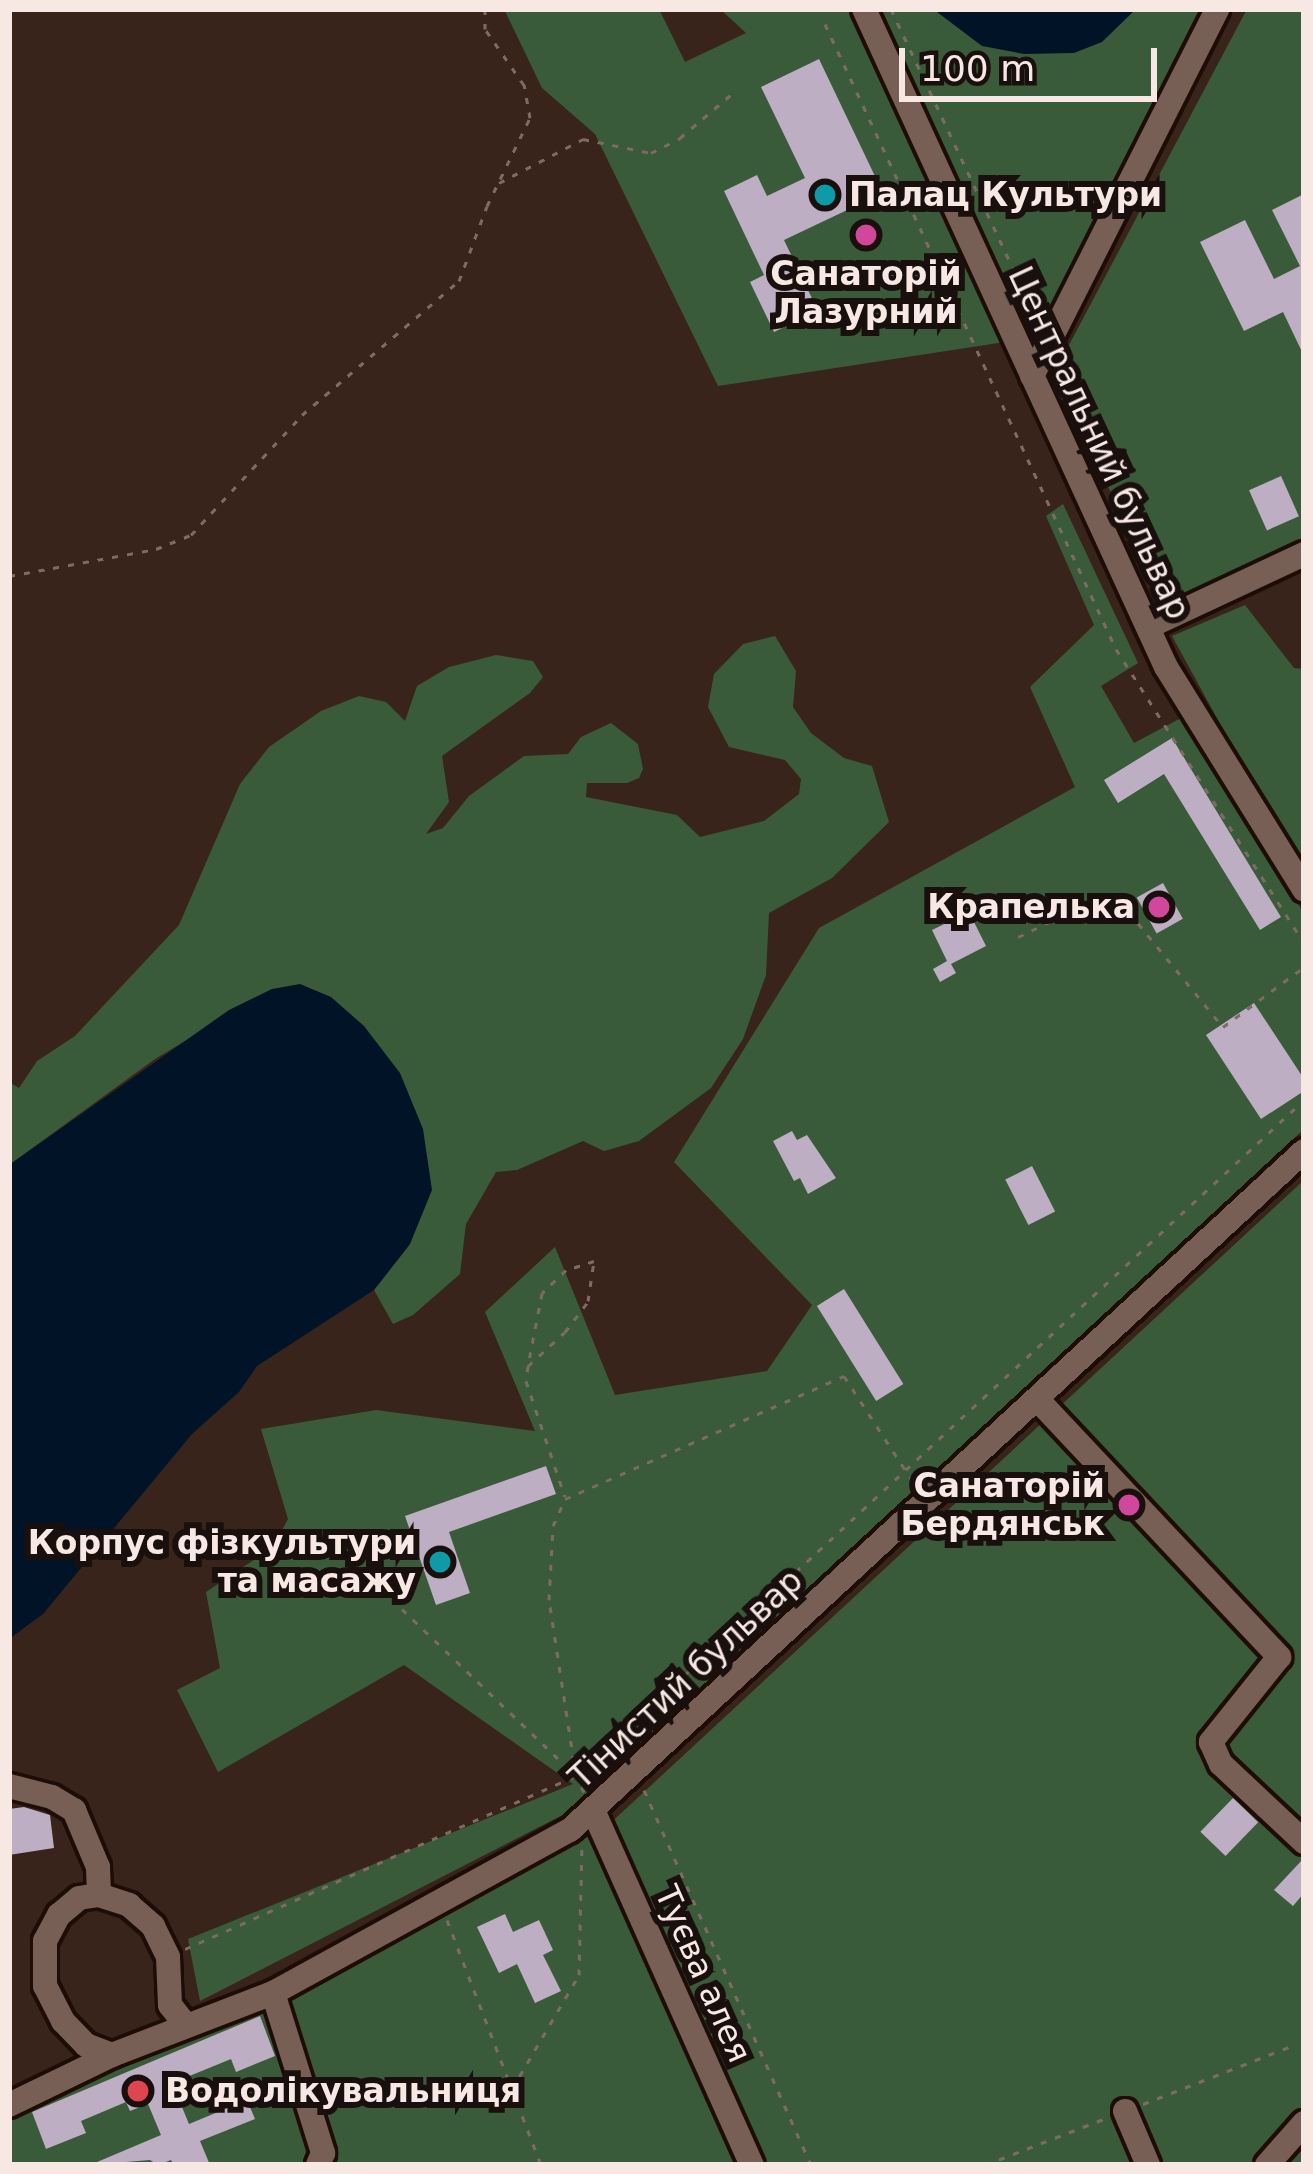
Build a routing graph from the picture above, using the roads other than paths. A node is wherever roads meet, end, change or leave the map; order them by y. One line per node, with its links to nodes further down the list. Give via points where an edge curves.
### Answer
1 (864, 9): 3 (street, Центральний бульвар)
2 (1217, 9): 3 (street)
3 (1031, 376): 5 (street, Центральний бульвар)
4 (1304, 554): 5 (street)
5 (1148, 627): 6 (street, Центральний бульвар)
6 (1304, 890)
7 (1304, 1150): 8 (street, Тінистий бульвар)
8 (1037, 1399): 10 (street, Тінистий бульвар); 11 (street, via 1279,1657 1211,1742 1221,1764)
9 (9, 1786): 12 (street, via 74,1810 98,1867)
10 (588, 1815): 13 (street, Тінистий бульвар); 20 (street, Туєва алея)
11 (1304, 1843)
12 (99, 1895): 14 (street, via 153,1925 167,1957 170,2005); 15 (street, via 79,1898 58,1915 45,1941 45,1986 86,2045)
13 (273, 1993): 14 (street, Тінистий бульвар); 19 (street, via 323,2153)
14 (185, 2024): 15 (street, Тінистий бульвар)
15 (112, 2055): 16 (street, Тінистий бульвар)
16 (9, 2105)
17 (1125, 2110): 21 (street)
18 (1304, 2122): 22 (street)
19 (318, 2165)
20 (752, 2165)
21 (1148, 2165)
22 (1267, 2165)

